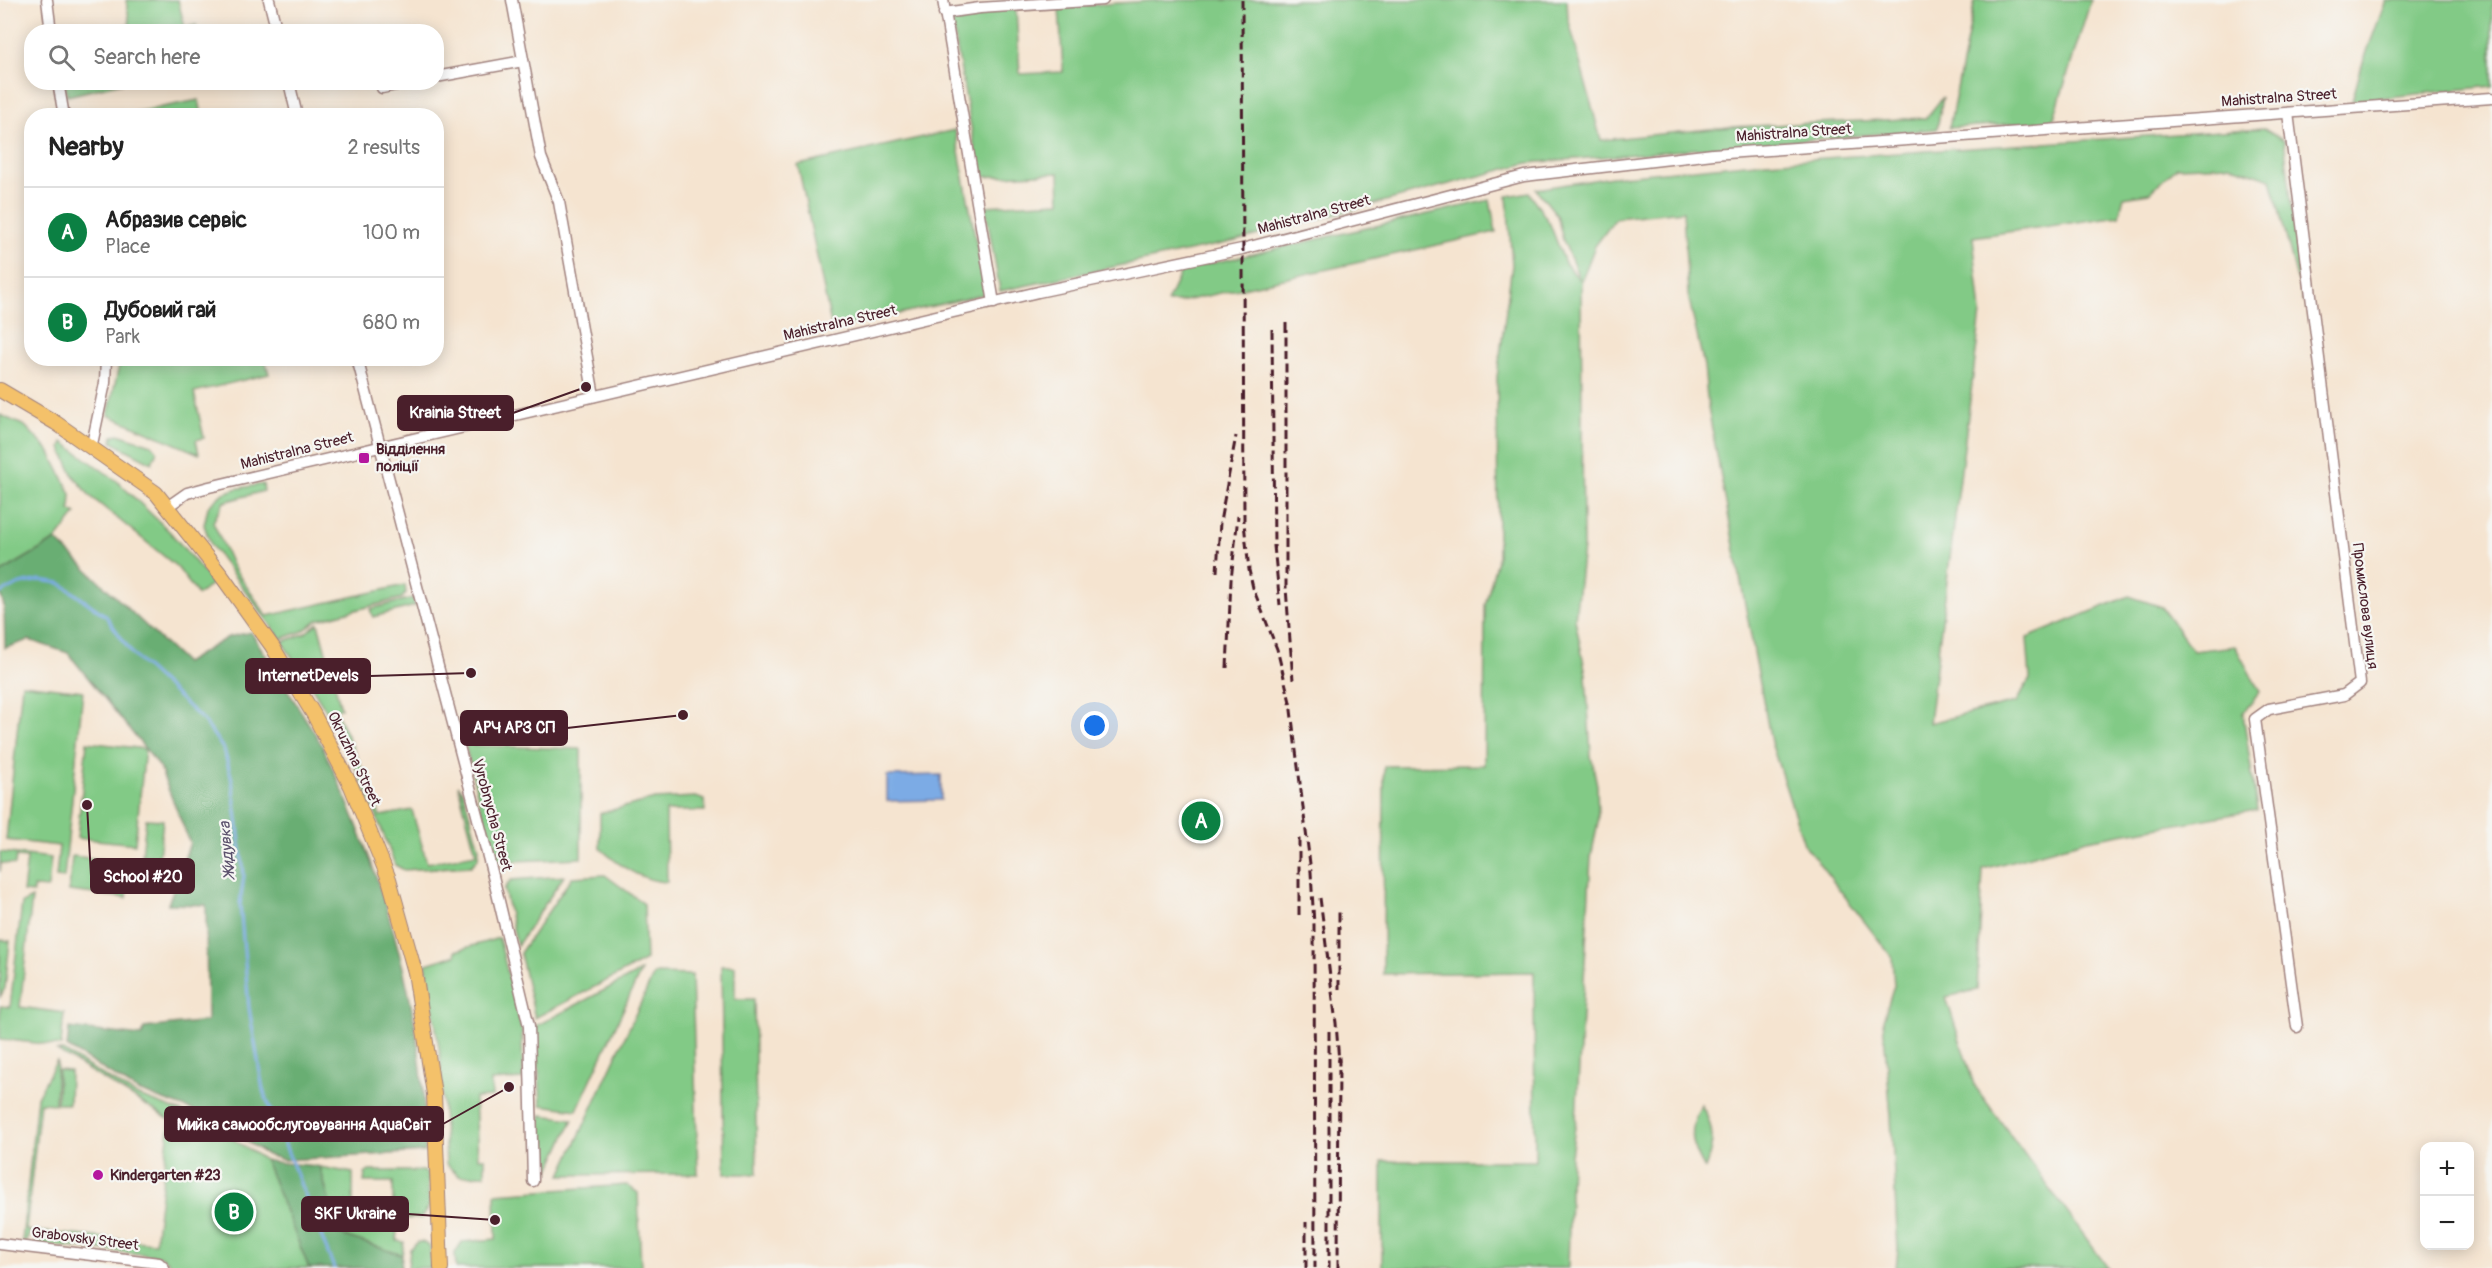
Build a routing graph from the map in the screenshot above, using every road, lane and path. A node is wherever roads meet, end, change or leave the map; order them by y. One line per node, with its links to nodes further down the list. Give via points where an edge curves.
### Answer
1 (46, 0): 7 (street)
2 (269, 0): 8 (street)
3 (512, 0): 9 (street)
4 (943, 0): 6 (street)
5 (1103, 0): 6 (street)
6 (944, 13): 17 (street)
7 (50, 24)
8 (275, 24)
9 (524, 61): 10 (street); 21 (street, via 541,157 559,202)
10 (444, 76)
11 (59, 90): 14 (street)
12 (291, 90): 15 (street)
13 (2492, 98): 16 (street, Mahistralna Street)
14 (63, 108)
15 (295, 108)
16 (2288, 112): 17 (street, Mahistralna Street, via 1713,154 1524,176 1242,249); 25 (street, Промислова вулиця, via 2360,683 2344,695 2269,709 2255,719)
17 (994, 303): 21 (street, Mahistralna Street)
18 (105, 366): 23 (street)
19 (359, 366): 22 (street, Vyrobnycha Street)
20 (0, 390): 23 (main road, Okruzhna Street)
21 (594, 396): 22 (street, Mahistralna Street)
22 (379, 446): 24 (street, Mahistralna Street, via 187,493); 26 (street, Vyrobnycha Street, via 529,1026)
23 (91, 449): 24 (main road, Okruzhna Street, via 156,493)
24 (167, 507): 29 (main road, Okruzhna Street, via 266,638 314,715 351,786 389,879 415,972 431,1073)
25 (2297, 1027)
26 (533, 1180)
27 (0, 1244): 28 (street, Grabovsky Street, via 159,1263)
28 (164, 1268)
29 (441, 1268)

